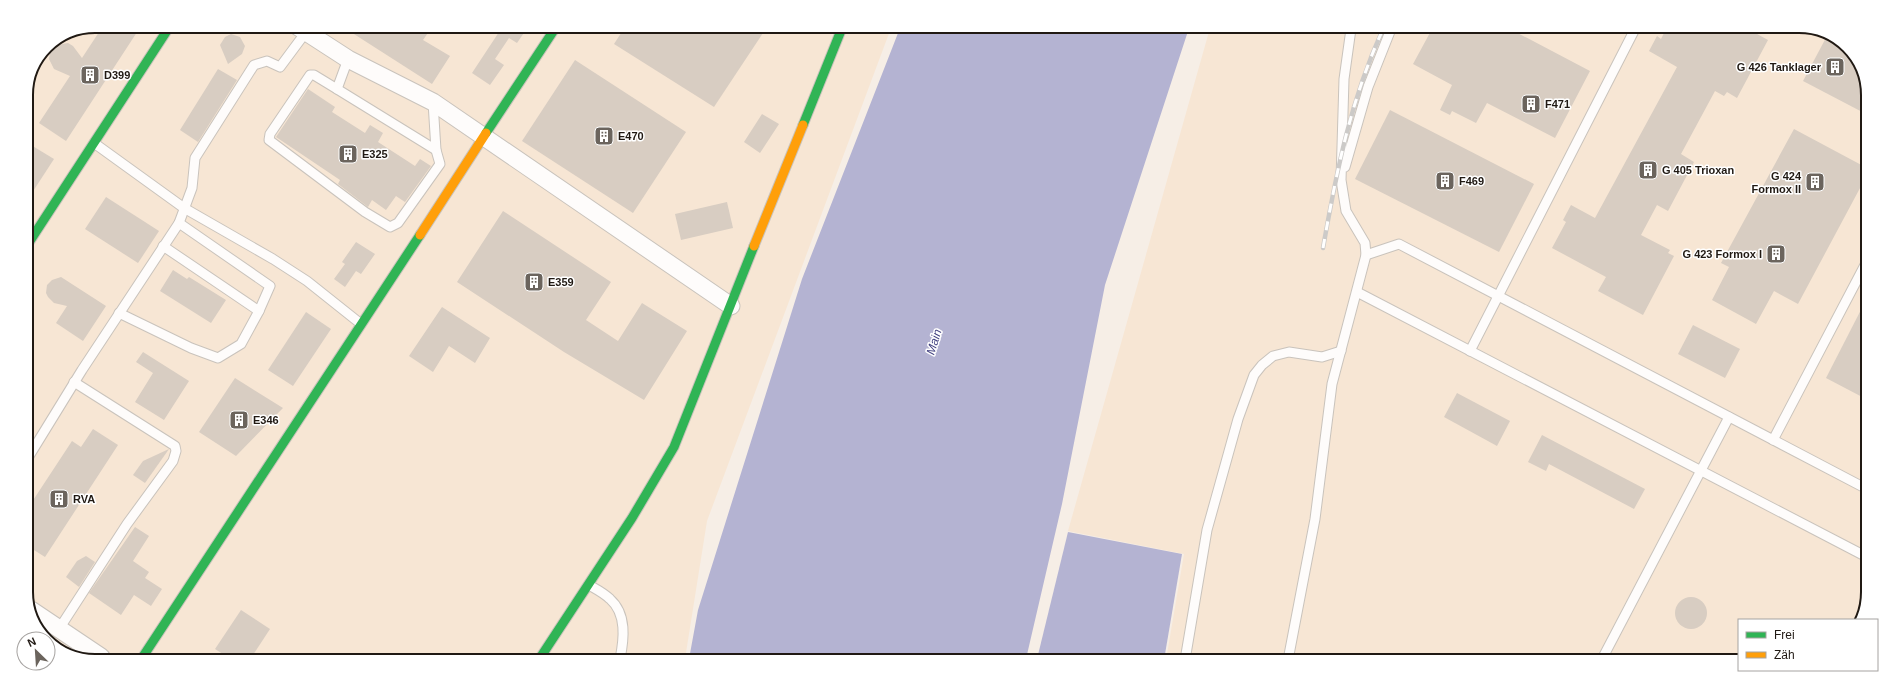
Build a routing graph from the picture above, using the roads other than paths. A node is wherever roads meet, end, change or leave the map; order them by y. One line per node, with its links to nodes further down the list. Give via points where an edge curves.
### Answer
1 (165, 33): 13 (street)
2 (300, 33): 16 (lane, via 280,67 267,60 254,65 195,158 192,188)
3 (308, 33): 9 (street)
4 (552, 33): 12 (street)
5 (840, 33): 24 (street)
6 (1350, 33): 15 (lane, via 1344,79)
7 (1389, 33): 15 (lane, via 1368,87)
8 (1632, 33): 23 (lane)
9 (348, 59): 10 (lane); 11 (street)
10 (337, 89): 14 (lane); 14 (lane, via 310,75 270,134 269,140 365,212 390,227 398,223 440,164)
11 (433, 102): 12 (street); 14 (lane)
12 (485, 136): 24 (street); 27 (street)
13 (94, 143): 16 (lane); 18 (street)
14 (436, 150)
15 (1341, 180): 20 (lane, via 1346,211 1365,243)
16 (184, 208): 17 (lane); 27 (lane, via 307,281)
17 (179, 223): 19 (lane); 25 (lane, via 270,286)
18 (33, 235)
19 (163, 246): 25 (lane); 26 (lane)
20 (1366, 255): 22 (lane); 23 (lane, via 1399,244)
21 (1861, 272): 32 (lane)
22 (1357, 292): 28 (lane); 29 (lane)
23 (1498, 296): 29 (lane); 31 (lane)
24 (731, 306): 37 (street, via 674,447)
25 (260, 311): 26 (lane, via 240,344 218,358 191,348)
26 (119, 313): 30 (lane)
27 (361, 324): 41 (street)
28 (1341, 351): 44 (lane, via 1322,357 1289,352 1273,356 1254,375 1238,419 1207,530); 45 (lane, via 1332,384 1315,519)
29 (1470, 351): 34 (lane)
30 (74, 382): 33 (lane); 39 (lane, via 175,446 176,451 173,461 127,524)
31 (1729, 417): 32 (lane); 34 (lane)
32 (1773, 440): 35 (lane)
33 (33, 449)
34 (1700, 471): 36 (lane); 46 (lane)
35 (1861, 486)
36 (1861, 554)
37 (589, 585): 42 (street); 43 (lane, via 610,598 619,613 624,626)
38 (37, 614): 39 (street)
39 (59, 629): 40 (street)
40 (95, 654)
41 (145, 654)
42 (543, 654)
43 (621, 654)
44 (1186, 654)
45 (1289, 654)
46 (1605, 654)

